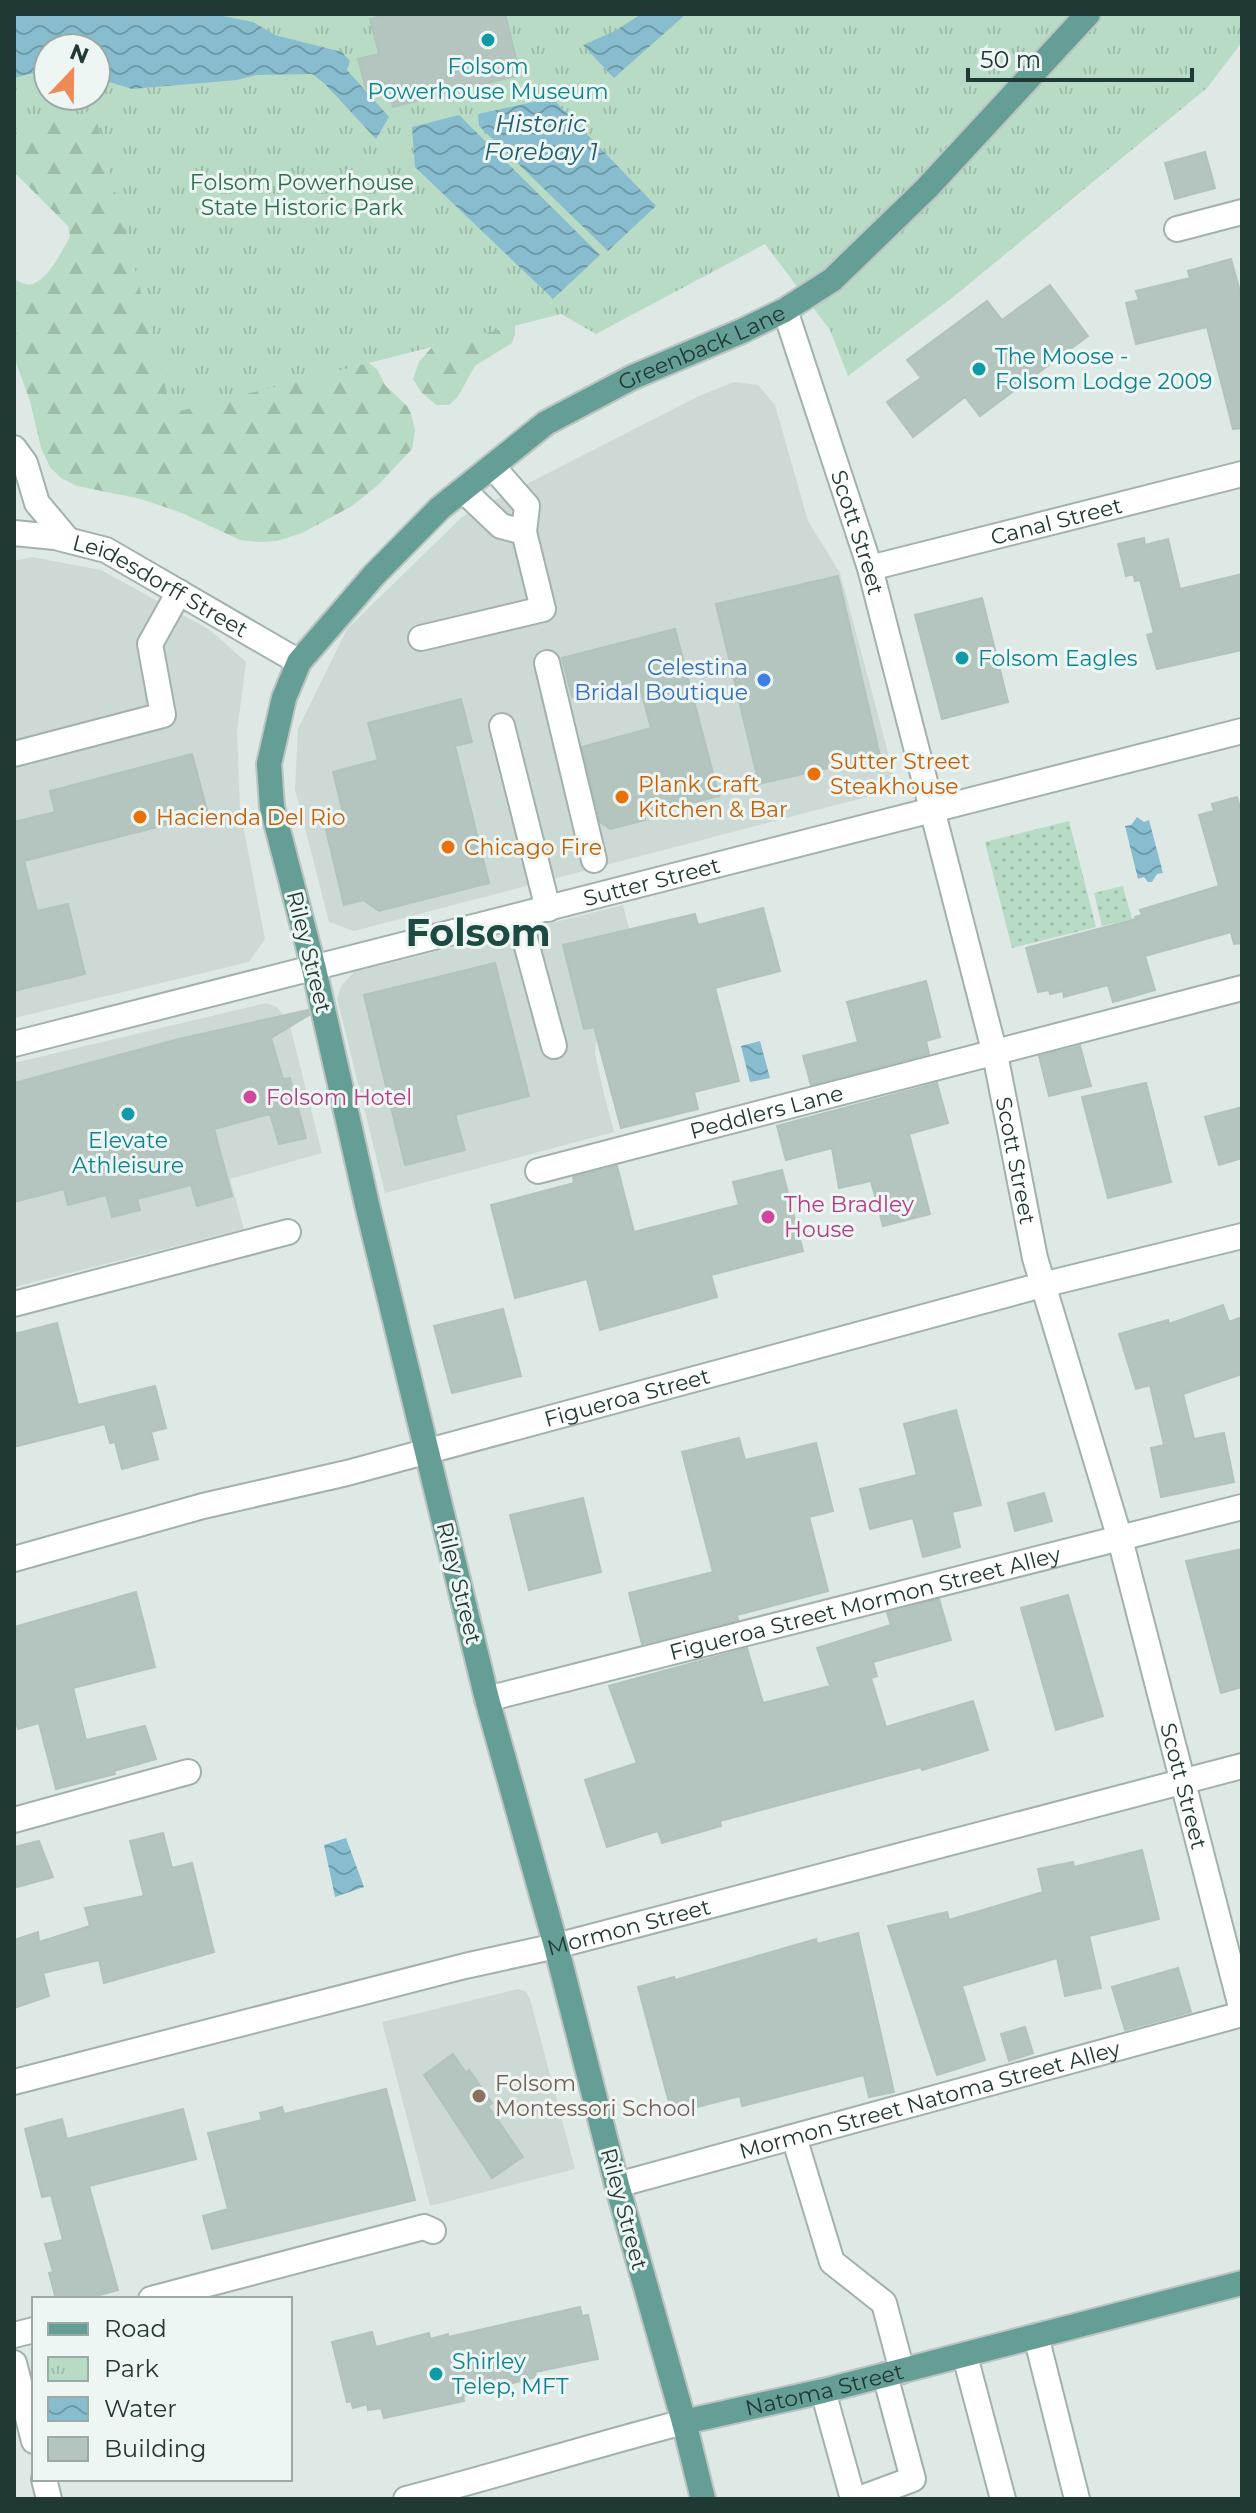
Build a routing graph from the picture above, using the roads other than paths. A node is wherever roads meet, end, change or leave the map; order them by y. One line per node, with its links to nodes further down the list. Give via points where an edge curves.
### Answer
1 (1088, 14): 4 (main road, Greenback Lane, via 906,208 832,280)
2 (1242, 212): 3 (street)
3 (1177, 229)
4 (785, 310): 6 (main road, Greenback Lane, via 559,416); 12 (street, Scott Street)
5 (14, 448): 11 (street, via 25,463 37,503)
6 (493, 467): 8 (main road, Greenback Lane); 9 (street, via 527,506)
7 (1242, 474): 12 (street, Canal Street)
8 (463, 490): 9 (street, via 501,526); 15 (main road, Greenback Lane, via 374,575)
9 (524, 532): 14 (street, via 543,609)
10 (14, 533): 11 (street, Leidesdorff Street)
11 (68, 540): 13 (street, Leidesdorff Street, via 106,550)
12 (870, 568): 20 (street, Scott Street)
13 (179, 592): 15 (street, Leidesdorff Street); 19 (street, via 150,644 163,715)
14 (421, 638)
15 (299, 662): 24 (main road, Riley Street, via 284,698 269,764 272,807)
16 (547, 663): 21 (street)
17 (502, 726): 22 (street)
18 (1242, 731): 20 (street, Sutter Street)
19 (14, 754)
20 (932, 811): 22 (street, Sutter Street); 28 (street, Scott Street)
21 (594, 860)
22 (548, 909): 23 (street, Sutter Street)
23 (519, 917): 24 (street, Sutter Street); 27 (street)
24 (314, 969): 26 (street, Sutter Street); 34 (main road, Riley Street)
25 (1242, 988): 28 (street, Peddlers Lane)
26 (14, 1044)
27 (554, 1046)
28 (995, 1054): 29 (street, Peddlers Lane); 32 (street, Scott Street)
29 (538, 1171)
30 (288, 1232): 33 (street)
31 (1242, 1236): 32 (street, Figueroa Street)
32 (1042, 1285): 34 (street, Figueroa Street); 36 (street, Scott Street)
33 (14, 1304)
34 (427, 1451): 37 (street, Figueroa Street); 38 (main road, Riley Street)
35 (1242, 1507): 36 (street, Figueroa Street Mormon Street Alley)
36 (1120, 1539): 38 (street, Figueroa Street Mormon Street Alley); 41 (street, Scott Street)
37 (14, 1559)
38 (487, 1699): 43 (main road, Riley Street)
39 (1242, 1766): 41 (street, Mormon Street)
40 (188, 1772): 42 (street)
41 (1182, 1782): 43 (street, Mormon Street); 44 (street, Scott Street)
42 (14, 1820)
43 (556, 1946): 46 (street, Mormon Street); 48 (main road, Riley Street)
44 (1236, 1964): 45 (street, Scott Street)
45 (1242, 2012): 47 (street, Mormon Street Natoma Street Alley)
46 (14, 2082)
47 (794, 2137): 48 (street, Mormon Street Natoma Street Alley); 55 (street, via 832,2262 884,2303)
48 (617, 2185): 57 (main road, Riley Street)
49 (433, 2231): 51 (street, via 424,2227)
50 (1242, 2283): 52 (main road, Natoma Street)
51 (159, 2297)
52 (1036, 2336): 53 (main road, Natoma Street); 62 (street)
53 (965, 2356): 55 (main road, Natoma Street); 61 (street)
54 (14, 2363): 58 (street)
55 (894, 2373): 56 (main road, Natoma Street); 56 (street, via 913,2479 859,2499 851,2492)
56 (823, 2391): 57 (main road, Natoma Street)
57 (684, 2422): 59 (street, Natoma Street); 60 (main road, Riley Street)
58 (32, 2433)
59 (406, 2499)
60 (703, 2499)
61 (1003, 2499)
62 (1077, 2499)

